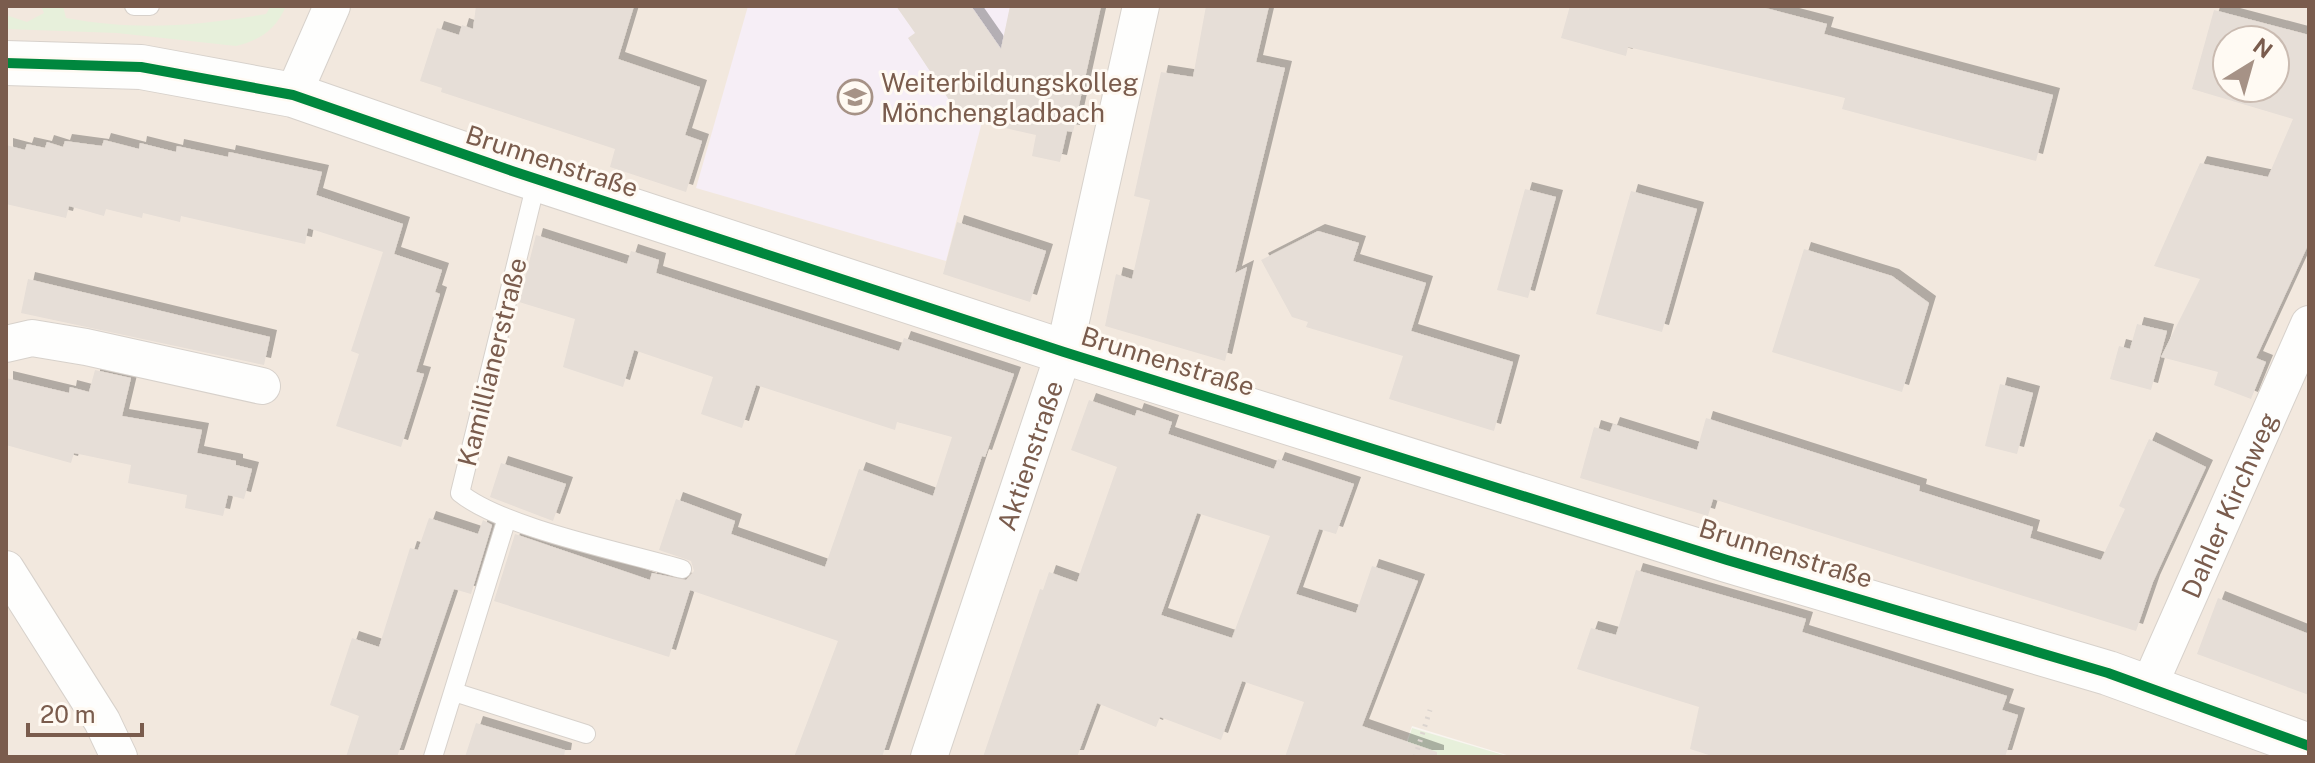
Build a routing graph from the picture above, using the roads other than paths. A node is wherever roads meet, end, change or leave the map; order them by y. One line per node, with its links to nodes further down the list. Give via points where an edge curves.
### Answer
1 (332, 6): 4 (street)
2 (1141, 6): 8 (street, Aktienstraße)
3 (6, 63): 4 (street, Brunnenstraße, via 141,67)
4 (293, 95): 5 (street, Brunnenstraße)
5 (537, 179): 8 (street, Brunnenstraße); 10 (lane, Kamillianerstraße, via 460,493)
6 (2309, 324): 13 (street, Dahler Kirchweg)
7 (6, 344): 9 (street, via 32,338)
8 (1064, 352): 13 (street, Brunnenstraße); 19 (street, Aktienstraße)
9 (262, 386)
10 (507, 518): 12 (lane, Kamillianerstraße); 14 (lane)
11 (6, 569): 17 (street)
12 (682, 569)
13 (2149, 686): 16 (street, Brunnenstraße)
14 (454, 692): 15 (lane); 18 (lane)
15 (586, 734)
16 (2309, 746)
17 (119, 757)
18 (433, 757)
19 (929, 757)

